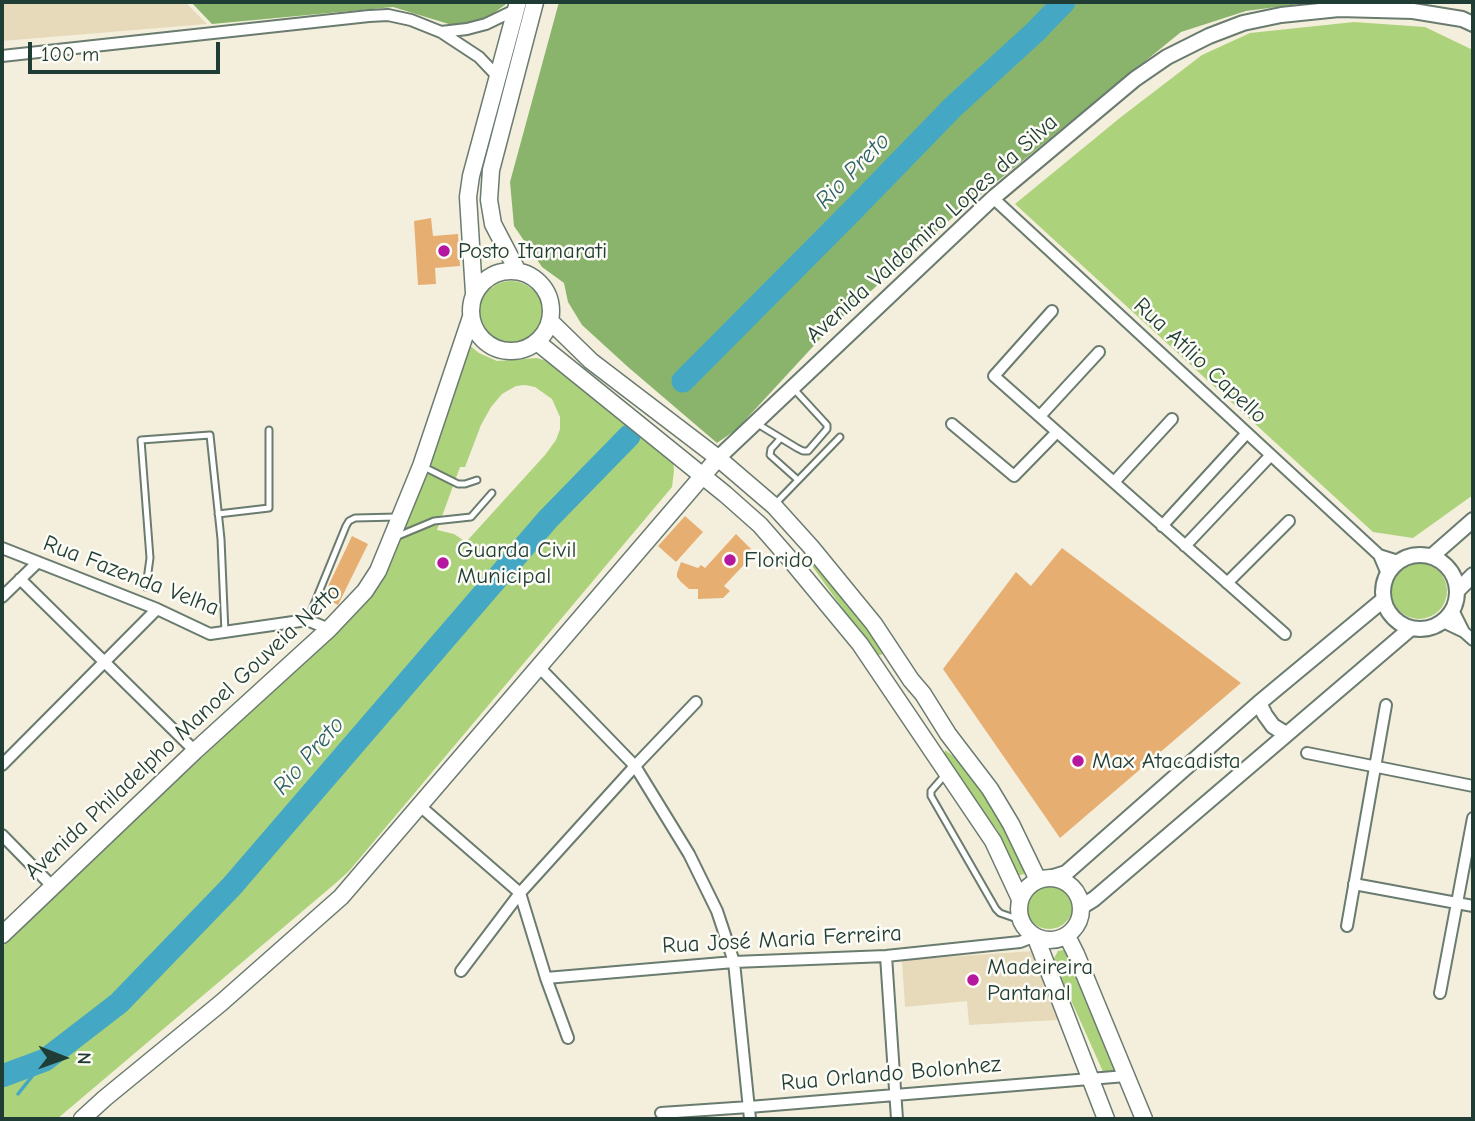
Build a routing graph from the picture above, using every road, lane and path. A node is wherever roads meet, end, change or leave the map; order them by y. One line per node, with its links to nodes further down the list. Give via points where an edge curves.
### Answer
1 (535, 2): 8 (main road, via 491,170 489,200 494,224)
2 (516, 6): 4 (street, via 486,24); 6 (main road)
3 (1473, 24): 7 (main road, Avenida Valdomiro Lopes da Silva, via 1413,11 1339,9 1243,23 1167,57)
4 (441, 32): 5 (street, via 411,20 369,16); 6 (street)
5 (2, 56)
6 (498, 77): 9 (main road, via 468,197)
7 (993, 198): 15 (main road, Avenida Valdomiro Lopes da Silva); 22 (street, Rua Atílio Capello)
8 (517, 270): 9 (main road, via 500,271 485,279); 12 (main road, via 533,276 545,288 551,304)
9 (474, 293): 11 (main road)
10 (1052, 311): 16 (street, via 994,376)
11 (471, 317): 13 (main road, via 477,333 489,345 513,351); 27 (main road, Avenida Philadelpho Manoel Gouveia Netto)
12 (550, 321): 13 (main road); 26 (main road, via 591,361)
13 (537, 342): 28 (main road)
14 (1099, 352): 16 (street)
15 (792, 388): 18 (main road, Avenida Valdomiro Lopes da Silva); 24 (lane, via 827,429 808,451)
16 (1040, 416): 21 (street)
17 (1171, 419): 31 (street)
18 (756, 423): 24 (lane); 26 (main road, Avenida Valdomiro Lopes da Silva)
19 (952, 424): 21 (street, via 1014,476)
20 (270, 430): 34 (lane, via 269,508)
21 (1057, 432): 31 (street)
22 (1247, 433): 25 (street, Rua Atílio Capello); 38 (street)
23 (840, 437): 30 (lane)
24 (780, 439): 30 (lane, via 770,455)
25 (1271, 455): 40 (street); 43 (street, Rua Atílio Capello)
26 (718, 458): 28 (main road); 33 (main road)
27 (421, 466): 29 (lane, via 458,484); 35 (main road, Avenida Philadelpho Manoel Gouveia Netto)
28 (703, 475): 47 (main road, via 747,512); 68 (main road)
29 (477, 480)
30 (798, 480): 33 (lane)
31 (1114, 482): 38 (street)
32 (492, 493): 39 (lane, via 471,517 434,521)
33 (774, 506): 41 (main road)
34 (218, 514): 52 (lane, via 210,435 141,440 150,558); 62 (lane)
35 (400, 517): 39 (main road, Avenida Philadelpho Manoel Gouveia Netto); 58 (lane, via 349,521)
36 (1473, 520): 44 (main road)
37 (1289, 521): 51 (street)
38 (1162, 526): 40 (street)
39 (392, 538): 60 (main road, Avenida Philadelpho Manoel Gouveia Netto, via 365,591)
40 (1185, 546): 51 (street)
41 (811, 547): 47 (main road); 69 (main road, via 874,624)
42 (2, 548): 46 (street, Rua Fazenda Velha)
43 (1378, 555): 45 (street, Rua Atílio Capello); 48 (street, Rua Atílio Capello)
44 (1432, 556): 45 (main road, via 1420,554); 53 (main road, via 1445,564)
45 (1398, 561): 48 (main road)
46 (38, 562): 50 (street); 56 (street, Rua Fazenda Velha)
47 (794, 564): 66 (main road)
48 (1387, 574): 55 (main road)
49 (1473, 575): 53 (main road)
50 (20, 579): 54 (street); 67 (street)
51 (1227, 583): 64 (street)
52 (146, 587)
53 (1458, 590): 57 (main road)
54 (2, 597)
55 (1383, 600): 61 (main road, via 1388,613); 71 (main road)
56 (157, 609): 62 (street, Rua Fazenda Velha, via 209,634); 67 (street)
57 (1453, 610): 59 (main road); 63 (street)
58 (307, 620): 60 (street); 62 (street, Rua Fazenda Velha)
59 (1443, 622): 61 (main road, via 1433,628); 63 (street)
60 (329, 629): 76 (main road, Avenida Philadelpho Manoel Gouveia Netto)
61 (1410, 629): 75 (main road)
62 (225, 632)
63 (1464, 632): 65 (street)
64 (1285, 634)
65 (1473, 640)
66 (869, 658): 69 (main road, via 889,664); 73 (main road)
67 (104, 662): 76 (street); 78 (street)
68 (539, 667): 79 (street); 83 (main road)
69 (911, 680): 74 (main road)
70 (696, 702): 79 (street)
71 (1259, 703): 75 (main road, via 1273,726); 86 (main road, via 1066,873)
72 (1386, 705): 80 (street)
73 (911, 721): 74 (main road, via 934,737); 81 (main road)
74 (948, 734): 86 (main road, via 990,789)
75 (1286, 734): 93 (main road)
76 (195, 751): 88 (main road, Avenida Philadelpho Manoel Gouveia Netto)
77 (1307, 753): 80 (street)
78 (2, 765)
79 (635, 766): 89 (street); 99 (street, via 689,854 717,911)
80 (1375, 766): 82 (street); 87 (street)
81 (947, 773): 90 (main road, via 993,841); 95 (lane, via 931,796 996,909)
82 (1473, 786)
83 (420, 806): 89 (street); 109 (main road, via 341,897)
84 (1473, 818): 91 (street)
85 (2, 835): 88 (street)
86 (1044, 879): 90 (main road, via 1028,887); 93 (main road, via 1061,880 1073,888)
87 (1354, 884): 91 (street); 94 (street)
88 (52, 886): 96 (main road, Avenida Philadelpho Manoel Gouveia Netto)
89 (520, 893): 100 (street); 101 (street)
90 (1020, 899): 95 (main road)
91 (1457, 903): 92 (street); 102 (street)
92 (1473, 906)
93 (1081, 907): 97 (main road, via 1077,925)
94 (1347, 926)
95 (1027, 933): 97 (main road, via 1050,941); 98 (street, Rua José Maria Ferreira); 105 (main road)
96 (2, 935)
97 (1067, 936): 104 (main road)
98 (886, 956): 99 (street, Rua José Maria Ferreira); 106 (street)
99 (734, 962): 101 (street, Rua José Maria Ferreira); 107 (street)
100 (461, 971)
101 (546, 978): 103 (street)
102 (1440, 993)
103 (568, 1038)
104 (1126, 1076): 105 (street, Rua Orlando Bolonhez); 113 (main road)
105 (1089, 1078): 106 (street, Rua Orlando Bolonhez); 112 (main road)
106 (895, 1095): 107 (street, Rua Orlando Bolonhez); 111 (street)
107 (750, 1107): 108 (street, Rua Orlando Bolonhez); 110 (street)
108 (660, 1113)
109 (82, 1119)
110 (750, 1119)
111 (897, 1119)
112 (1106, 1119)
113 (1144, 1119)

